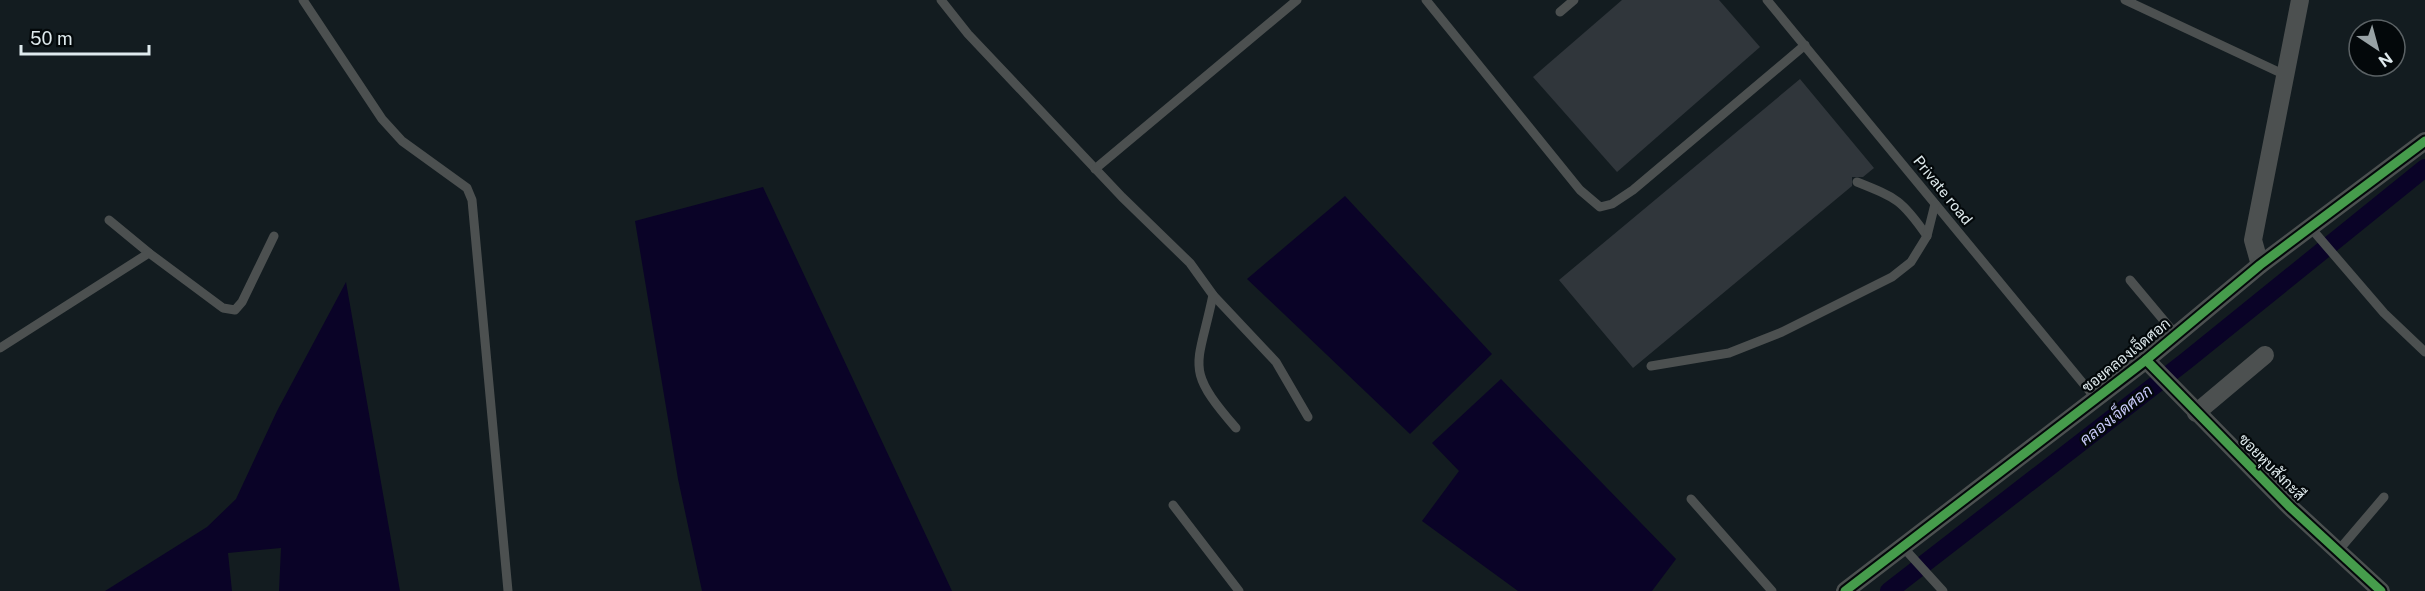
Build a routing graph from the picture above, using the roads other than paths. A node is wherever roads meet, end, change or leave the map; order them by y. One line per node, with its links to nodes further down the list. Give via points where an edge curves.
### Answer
1 (303, 0): 39 (lane, via 382,119 402,141 467,188 472,200)
2 (941, 0): 13 (lane)
3 (1297, 0): 13 (lane)
4 (1426, 0): 10 (lane, via 1580,190 1600,207 1633,190)
5 (1574, 0): 9 (lane)
6 (1767, 0): 10 (lane, Private road)
7 (2125, 0): 11 (lane)
8 (2300, 0): 11 (street)
9 (1560, 12)
10 (1805, 45): 15 (lane, Private road)
11 (2283, 74): 21 (street, via 2253,240)
12 (2423, 149): 17 (street, ซอยคลองเจ็ดศอก)
13 (1095, 169): 23 (lane, via 1190,263)
14 (1857, 182): 19 (lane, via 1908,208)
15 (1935, 204): 19 (lane); 30 (lane, Private road)
16 (110, 220): 20 (lane)
17 (2313, 230): 21 (street, ซอยคลองเจ็ดศอก); 26 (lane, via 2384,313)
18 (274, 236): 20 (lane, via 235,310 223,308)
19 (1927, 236): 29 (lane, via 1911,262 1892,277 1782,332 1729,353)
20 (149, 253): 25 (lane)
21 (2260, 265): 24 (street, ซอยคลองเจ็ดศอก)
22 (2130, 280): 24 (lane)
23 (1213, 295): 32 (lane, via 1276,362); 33 (lane, via 1197,360 1199,378 1209,398)
24 (2176, 335): 28 (street, ซอยคลองเจ็ดศอก)
25 (0, 348)
26 (2425, 352)
27 (2265, 355): 31 (street)
28 (2150, 364): 30 (street, ซอยคลองเจ็ดศอก); 31 (street, ซอยหุบสังกะสี)
29 (1651, 366)
30 (2096, 399): 37 (street, ซอยคลองเจ็ดศอก)
31 (2196, 413): 38 (street, ซอยหุบสังกะสี)
32 (1308, 417)
33 (1236, 428)
34 (2384, 497): 38 (lane)
35 (1691, 499): 41 (lane)
36 (1173, 505): 40 (lane)
37 (1902, 546): 42 (street, ซอยคลองเจ็ดศอก); 43 (lane)
38 (2338, 551): 44 (street, ซอยหุบสังกะสี)
39 (508, 591)
40 (1239, 591)
41 (1772, 591)
42 (1845, 591)
43 (1943, 591)
44 (2381, 591)

